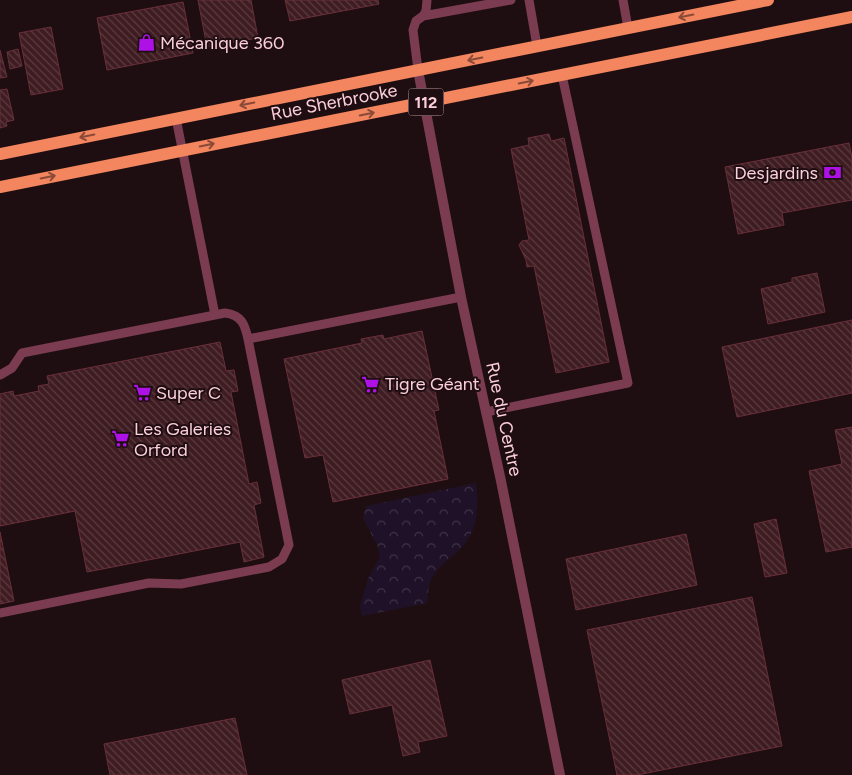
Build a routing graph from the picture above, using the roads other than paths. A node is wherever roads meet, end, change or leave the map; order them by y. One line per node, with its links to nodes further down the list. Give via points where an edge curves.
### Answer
1 (427, 0): 7 (lane)
2 (511, 0): 7 (lane)
3 (529, 0): 10 (lane)
4 (623, 0): 9 (lane)
5 (768, 0): 6 (main road, Rue Sherbrooke / 112)
6 (719, 5): 9 (main road, Rue Sherbrooke / 112, one-way to 9)
7 (423, 16): 11 (lane, via 412,30)
8 (852, 17): 12 (main road, Rue Sherbrooke / 112)
9 (628, 28): 10 (main road, Rue Sherbrooke / 112)
10 (537, 46): 11 (main road, Rue Sherbrooke / 112, one-way to 11)
11 (418, 70): 13 (street, Rue du Centre); 14 (main road, Rue Sherbrooke / 112, one-way to 14)
12 (562, 75): 13 (main road, Rue Sherbrooke / 112, one-way to 12); 22 (lane, via 628,382)
13 (424, 102): 15 (main road, Rue Sherbrooke / 112, one-way to 13); 18 (street, Rue du Centre)
14 (176, 118): 15 (lane); 16 (main road, Rue Sherbrooke / 112, one-way to 16)
15 (182, 150): 17 (main road, Rue Sherbrooke / 112, one-way to 15); 19 (lane)
16 (0, 154)
17 (0, 186)
18 (462, 298): 20 (lane); 22 (street, Rue du Centre)
19 (215, 315): 20 (lane, via 236,315 243,322); 21 (lane, via 22,353 12,368)
20 (248, 340): 23 (lane, via 288,537 287,552 282,559 269,567 193,582 149,583)
21 (0, 375)
22 (486, 412): 24 (street, Rue du Centre)
23 (0, 613)
24 (560, 775)

